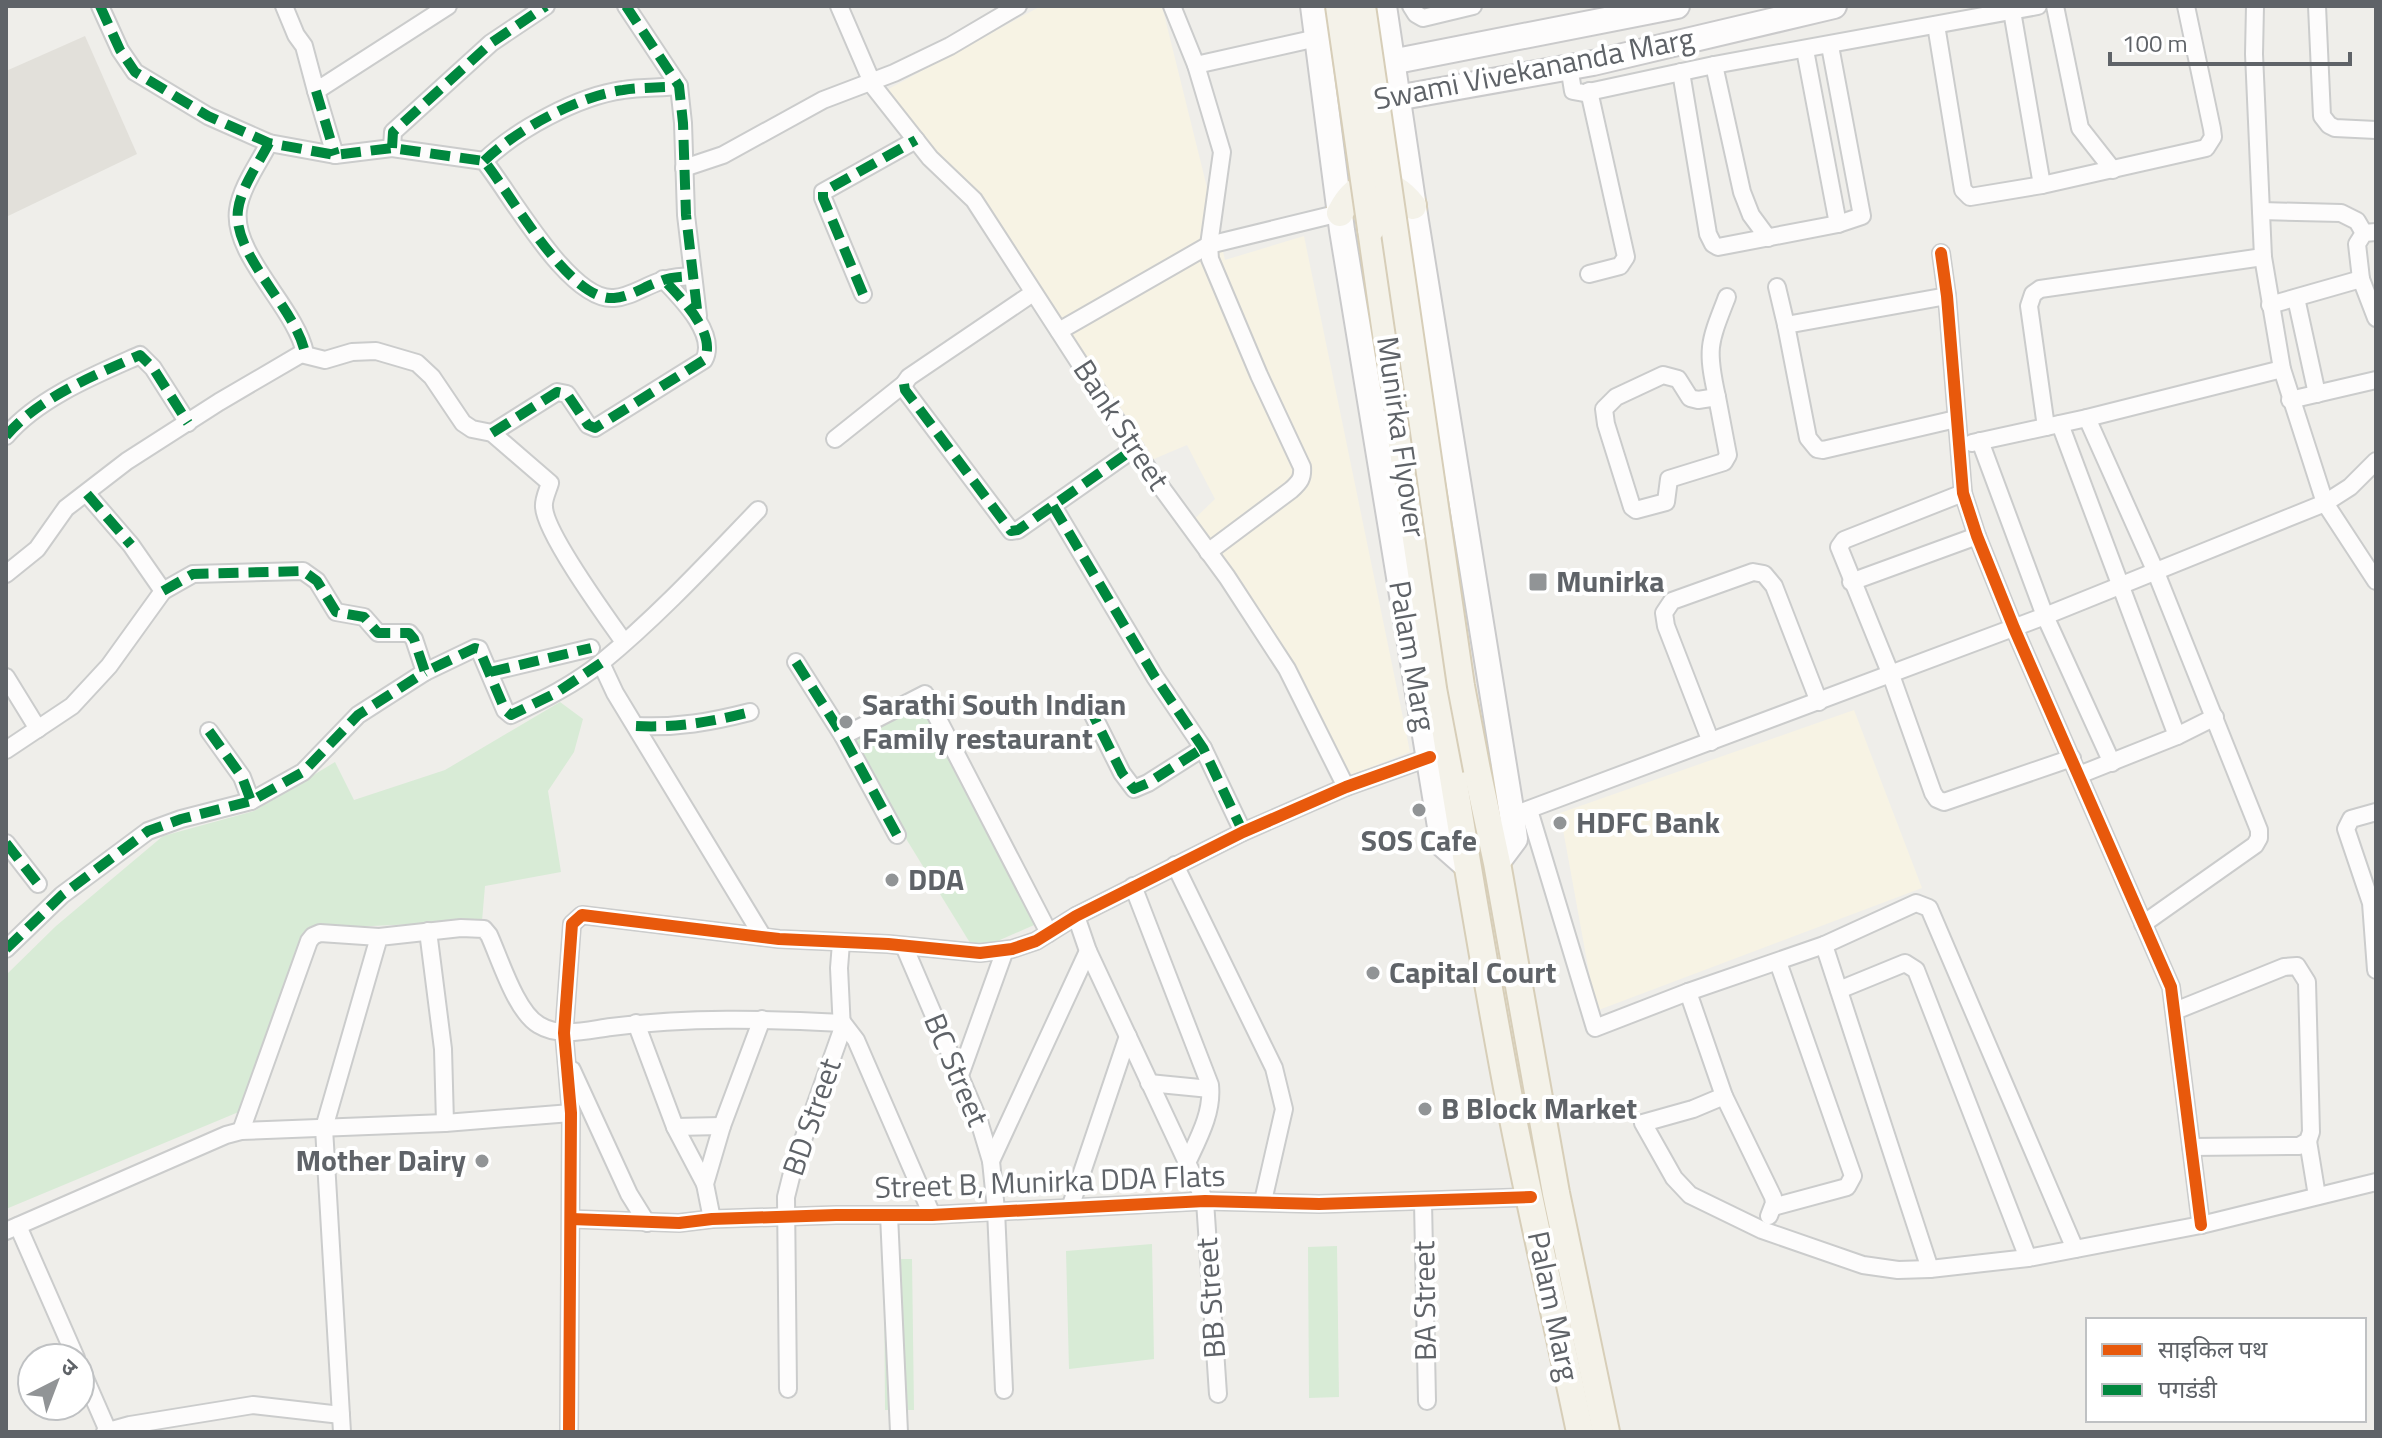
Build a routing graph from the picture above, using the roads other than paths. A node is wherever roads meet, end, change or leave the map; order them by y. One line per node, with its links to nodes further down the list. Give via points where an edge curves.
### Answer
1 (100, 6): 43 (street, via 135,72 208,116)
2 (284, 6): 37 (street, via 304,46)
3 (448, 6): 37 (street)
4 (546, 6): 44 (street, via 508,30 403,121 393,132)
5 (626, 6): 36 (street)
6 (839, 6): 35 (street, Bank Street)
7 (1018, 6): 35 (street, via 950,46)
8 (1172, 6): 30 (street)
9 (1313, 6): 26 (main road, Palam Marg)
10 (1339, 6): 130 (main road, Munirka Flyover, bridge, via 1436,676)
11 (1362, 6): 130 (main road, Munirka Flyover, bridge, via 1461,686)
12 (1384, 6): 29 (main road)
13 (1411, 6): 14 (street, via 1423,18)
14 (1473, 6)
15 (1599, 6): 25 (main road)
16 (1677, 6): 25 (main road, Swami Vivekananda Marg)
17 (1834, 6): 32 (main road, Swami Vivekananda Marg)
18 (2038, 6): 23 (street)
19 (2055, 6): 48 (street, via 2080,128)
20 (2186, 6): 48 (street, via 2213,137 2206,148)
21 (2255, 6): 51 (street)
22 (2317, 6): 41 (street, via 2322,116 2335,128)
23 (2012, 11): 24 (street); 49 (street)
24 (1936, 25): 27 (street); 49 (street, via 1965,194)
25 (1567, 26): 29 (main road, Swami Vivekananda Marg)
26 (1317, 38): 30 (street); 33 (main road, Palam Marg)
27 (1830, 46): 28 (street); 53 (street, via 1863,213)
28 (1805, 50): 31 (street); 53 (street)
29 (1392, 64): 33 (main road, Swami Vivekananda Marg); 39 (main road)
30 (1196, 65): 56 (street, via 1222,152)
31 (1714, 65): 34 (street); 55 (street, via 1742,192)
32 (1569, 66): 38 (street, via 1573,91); 39 (main road, Swami Vivekananda Marg)
33 (1322, 71): 40 (main road, Palam Marg)
34 (1681, 72): 38 (street); 55 (street, via 1710,241 1718,247)
35 (871, 81): 42 (street, Bank Street); 47 (street, via 823,100 723,155)
36 (679, 86): 46 (street, via 598,96 534,125); 47 (street)
37 (316, 91): 45 (street)
38 (1589, 91): 59 (street, via 1626,257 1620,266)
39 (1399, 99): 40 (main road, Swami Vivekananda Marg); 50 (main road)
40 (1327, 107): 52 (main road, Palam Marg)
41 (2376, 130)
42 (916, 140): 64 (street, Bank Street, via 974,200); 65 (street, via 823,192)
43 (269, 143): 45 (street); 74 (street, via 240,202 238,222)
44 (392, 148): 45 (street); 46 (street)
45 (335, 155)
46 (484, 161): 61 (street, via 538,240 597,295 615,298)
47 (684, 168): 60 (street)
48 (2113, 170): 49 (street)
49 (2042, 185)
50 (1413, 206): 52 (main road, via 1390,186 1374,184 1347,199); 135 (main road)
51 (2261, 211): 54 (street, via 2341,213); 58 (street)
52 (1340, 213): 56 (street); 127 (main road, Palam Marg)
53 (1838, 224): 55 (street)
54 (2370, 233): 62 (street, via 2357,244)
55 (1768, 238)
56 (1209, 245): 73 (street); 98 (street, via 1222,289 1303,474 1291,490)
57 (1941, 253): 66 (street)
58 (2263, 257): 69 (street); 84 (street, via 2033,294 2029,306)
59 (1589, 274)
60 (692, 276): 61 (street); 70 (street)
61 (663, 279): 70 (street)
62 (2361, 279): 68 (street); 71 (street)
63 (1777, 287): 72 (street)
64 (1033, 293): 73 (street, Bank Street); 77 (street)
65 (863, 294)
66 (1947, 296): 72 (street); 82 (street)
67 (1727, 297): 79 (street, via 1709,352)
68 (2296, 298): 69 (street); 78 (street)
69 (2270, 305): 75 (street)
70 (698, 318): 85 (street, via 707,349 704,360 595,428 560,392)
71 (2376, 318)
72 (1786, 325): 82 (street, via 1808,438 1817,449)
73 (1059, 331): 90 (street, Bank Street)
74 (305, 353): 83 (street); 85 (street, via 325,360 367,350 410,360 432,377 463,423)
75 (2282, 369): 80 (street); 81 (street)
76 (2376, 380): 78 (street)
77 (904, 384): 87 (street); 95 (street, via 1009,530 1018,530)
78 (2317, 394): 80 (street)
79 (1717, 397): 79 (street, via 1727,458 1671,478 1666,502 1634,510 1606,424 1606,404 1663,375 1678,379 1690,398)
80 (2290, 400): 94 (street)
81 (2087, 418): 84 (street); 99 (street)
82 (1956, 419): 89 (street)
83 (188, 423): 86 (street, via 140,355 88,377); 93 (street)
84 (2053, 425): 88 (street); 103 (street)
85 (492, 433): 107 (street, via 550,483 544,508 555,535)
86 (6, 436)
87 (835, 439)
88 (1980, 441): 89 (street); 105 (street)
89 (1958, 446): 92 (street)
90 (1135, 448): 95 (street); 98 (street, Bank Street)
91 (2376, 461): 94 (street)
92 (1963, 493): 97 (street); 102 (street, via 1844,540 1839,549)
93 (87, 494): 100 (street, via 66,508 37,549); 104 (street)
94 (2325, 503): 99 (street); 101 (street)
95 (1053, 506): 125 (street)
96 (758, 510): 107 (street)
97 (1977, 536): 102 (street); 106 (street)
98 (1208, 552): 132 (street, Bank Street, via 1287,669)
99 (2155, 570): 103 (street); 118 (street)
100 (6, 574)
101 (2376, 581)
102 (1851, 582): 113 (street)
103 (2119, 585): 105 (street); 123 (street)
104 (163, 591): 111 (street, via 193,574 303,571 317,581 336,612 364,617 378,633 409,633); 120 (street, via 100,676 72,706)
105 (2045, 616): 106 (street); 129 (street)
106 (2014, 628): 113 (street); 128 (street)
107 (624, 642): 110 (street)
108 (591, 648): 112 (street)
109 (796, 662): 122 (street)
110 (601, 663): 112 (street, via 511,715); 119 (street)
111 (425, 672): 112 (street, via 475,648); 133 (street, via 358,715 303,772)
112 (490, 672)
113 (1891, 675): 115 (street); 128 (street, via 1940,801)
114 (6, 677): 120 (street)
115 (1819, 702): 124 (street); 124 (street, via 1774,586 1764,574 1753,572 1672,601 1664,613 1666,626)
116 (1088, 705): 125 (street, via 1134,789)
117 (750, 712): 119 (street, via 708,723)
118 (2215, 717): 123 (street); 145 (street, via 2259,838)
119 (636, 726): 149 (street)
120 (38, 729): 126 (street)
121 (209, 731): 133 (street, via 242,777)
122 (843, 736): 137 (street); 147 (street, via 925,694)
123 (2177, 736): 129 (street)
124 (1711, 742): 135 (street)
125 (1203, 748): 136 (street)
126 (6, 750)
127 (1430, 757): 132 (street); 141 (main road, Palam Marg, via 1443,845)
128 (2072, 758): 131 (street)
129 (2112, 763): 131 (street)
130 (1465, 771): 139 (main road, Munirka Flyover); 141 (main road, Munirka Flyover)
131 (2079, 775): 145 (street)
132 (1346, 787): 136 (street)
133 (251, 801): 153 (street, via 148,831 62,895)
134 (2376, 812): 157 (street, via 2351,819 2346,829 2371,903)
135 (1520, 813): 139 (main road, via 1515,839); 159 (street, via 1595,1028)
136 (1243, 832): 140 (street)
137 (897, 835)
138 (6, 843): 142 (street)
139 (1497, 863): 214 (main road, Palam Marg, via 1556,1193)
140 (1175, 865): 143 (street); 186 (street, via 1274,1068 1284,1109)
141 (1468, 867): 184 (main road, Palam Marg)
142 (38, 884)
143 (1133, 886): 144 (street); 169 (street)
144 (1076, 916): 147 (street); 155 (street)
145 (2143, 924): 160 (street, via 2167,976)
146 (428, 931): 148 (street); 164 (street, via 484,929 530,1018); 172 (street, via 443,1049)
147 (1049, 933): 154 (street)
148 (379, 937): 175 (street); 176 (street, via 313,936)
149 (763, 937): 150 (street); 164 (street, via 582,915 572,924)
150 (841, 943): 152 (street); 163 (street, BD Street)
151 (1824, 945): 156 (street); 158 (street); 200 (street, via 1916,903 1929,908)
152 (904, 946): 154 (street); 167 (street, BC Street)
153 (6, 949)
154 (1005, 950): 167 (street)
155 (1088, 951): 165 (street); 179 (street)
156 (1778, 962): 159 (street); 188 (street, via 1853,1176 1847,1187)
157 (2376, 970)
158 (1839, 990): 201 (street, via 1905,963 1913,966); 202 (street)
159 (1688, 992): 170 (street)
160 (2175, 1011): 177 (street, via 2284,967 2301,970 2308,989); 178 (street)
161 (762, 1019): 162 (street); 163 (street); 173 (street)
162 (636, 1023): 164 (street); 174 (street)
163 (843, 1023): 192 (street, via 856,1040); 193 (street, BD Street, via 794,1165)
164 (564, 1033): 166 (street)
165 (1128, 1036): 168 (street); 189 (street)
166 (567, 1061): 171 (street); 196 (street)
167 (959, 1078): 179 (street, BC Street)
168 (1149, 1083): 169 (street); 180 (street)
169 (1210, 1089): 180 (street, via 1207,1116)
170 (1724, 1096): 188 (street, via 1773,1197); 199 (street, via 1643,1123 1684,1191)
171 (571, 1113): 172 (street); 194 (street)
172 (445, 1123): 175 (street)
173 (722, 1126): 174 (street); 182 (street)
174 (675, 1127): 182 (street)
175 (324, 1128): 176 (street); 209 (street)
176 (241, 1131): 198 (street)
177 (2308, 1141): 178 (street, via 2299,1146); 183 (street)
178 (2191, 1147): 197 (street)
179 (991, 1161): 190 (street, BC Street)
180 (1186, 1165): 185 (street)
181 (2376, 1182): 183 (street)
182 (705, 1184): 195 (street)
183 (2317, 1196): 197 (street)
184 (1531, 1197): 187 (street, Street B, Munirka DDA Flats); 213 (main road, Palam Marg)
185 (1205, 1201): 186 (street, Street B, Munirka DDA Flats); 189 (street, Street B, Munirka DDA Flats); 206 (street, BB Street)
186 (1263, 1201): 187 (street, Street B, Munirka DDA Flats)
187 (1423, 1202): 207 (street, BA Street)
188 (1773, 1207): 199 (street)
189 (1070, 1208): 190 (street, Street B, Munirka DDA Flats)
190 (996, 1210): 192 (street, Street B, Munirka DDA Flats); 205 (street, BC Street)
191 (889, 1215): 192 (street, Street B, Munirka DDA Flats); 193 (street, Street B, Munirka DDA Flats); 212 (street)
192 (932, 1215)
193 (786, 1216): 195 (street, Street B, Munirka DDA Flats); 204 (street, BD Street)
194 (571, 1219): 196 (street, Street B, Munirka DDA Flats); 211 (street)
195 (712, 1219): 196 (street, Street B, Munirka DDA Flats)
196 (647, 1223)
197 (2201, 1225): 200 (street)
198 (12, 1228): 203 (street)
199 (1762, 1230): 202 (street, via 1863,1265)
200 (2075, 1249): 201 (street)
201 (2028, 1258): 202 (street)
202 (1930, 1269)
203 (68, 1342)
204 (788, 1389)
205 (1004, 1390)
206 (1218, 1394)
207 (1427, 1401)
208 (96, 1406): 210 (street)
209 (341, 1424): 210 (street, via 253,1405)
210 (106, 1431)
211 (569, 1432)
212 (899, 1432)
213 (1580, 1432)
214 (1606, 1432)

